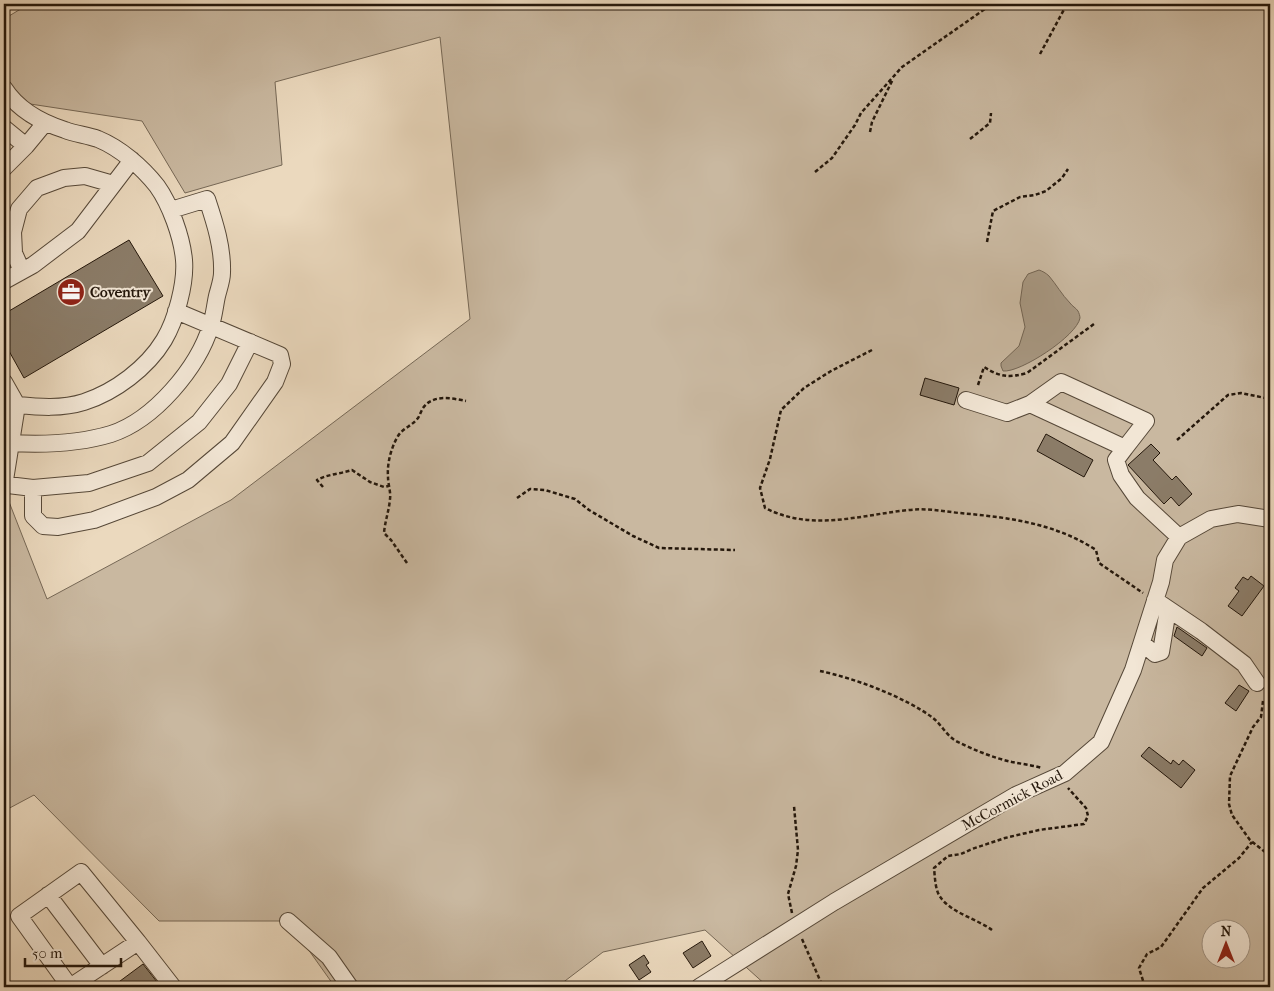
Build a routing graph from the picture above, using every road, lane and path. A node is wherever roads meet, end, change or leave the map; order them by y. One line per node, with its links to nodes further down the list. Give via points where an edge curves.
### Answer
1 (992, 4): 4 (path)
2 (1067, 4): 3 (path)
3 (1040, 54)
4 (912, 60): 9 (path, via 896,74); 15 (path, via 874,97 832,158)
5 (4, 88): 7 (street, via 11,98)
6 (991, 112): 10 (path, via 990,123)
7 (45, 123): 11 (street); 12 (street, via 99,140)
8 (4, 128): 11 (street)
9 (870, 132)
10 (970, 138)
11 (26, 146): 13 (street)
12 (132, 160): 16 (street); 17 (street, via 156,184)
13 (4, 168)
14 (1068, 168): 18 (path, via 1062,178 1046,191 1020,197 994,211)
15 (815, 172)
16 (113, 184): 19 (street, via 78,230); 19 (street, via 85,176 64,178 37,188 19,209 13,232 14,253)
17 (170, 210): 21 (street, via 184,260 182,289); 23 (street, via 207,199 219,237 222,274)
18 (987, 242)
19 (22, 271): 20 (street)
20 (4, 281)
21 (176, 311): 23 (street); 32 (street, via 164,340 145,365 112,390 84,402 54,408)
22 (1094, 324): 27 (path, via 1027,372 1014,377 1005,376 984,367)
23 (211, 326): 24 (street); 34 (street, via 195,361 173,389 144,417 113,433 77,443)
24 (250, 342): 37 (street, via 229,384 199,422 148,463 89,482); 37 (street, via 280,355 282,364 275,382 232,443 188,480 156,497 94,520 58,527 44,526 33,516)
25 (872, 350): 44 (path, via 804,388 781,410 760,488 765,508 779,515 811,521 912,510 1018,519 1059,531 1090,546 1096,550 1100,563)
26 (4, 382): 32 (street)
27 (978, 385)
28 (1270, 399): 33 (path, via 1241,393 1228,395)
29 (966, 400): 31 (street, via 1007,413)
30 (466, 401): 36 (path, via 450,397 434,399 413,424 403,430 388,463)
31 (1030, 404): 35 (street); 35 (street, via 1061,382 1146,421)
32 (17, 405): 34 (street)
33 (1177, 440)
34 (10, 443): 37 (street, via 5,480 8,485)
35 (1125, 448): 41 (street, via 1116,460 1121,475 1138,498)
36 (389, 486): 38 (path, via 384,488 370,482 352,470 325,475 318,480); 43 (path, via 390,503 384,533)
37 (33, 488)
38 (323, 488)
39 (517, 498): 42 (path, via 530,489 545,490 575,500 659,548)
40 (1270, 519): 41 (street, McCormick Road, via 1238,514 1211,519)
41 (1179, 537): 44 (street, McCormick Road, via 1165,560 1161,582)
42 (735, 550)
43 (407, 562)
44 (1162, 605): 46 (street, via 1244,664); 48 (street, McCormick Road, via 1142,643 1101,742)
45 (820, 671): 48 (path, via 841,675 914,706 933,718 956,741 1004,760 1043,768)
46 (1257, 683)
47 (1262, 701): 50 (path, via 1261,717 1230,776 1232,815)
48 (1055, 777): 54 (street, McCormick Road, via 1016,795); 55 (path, via 1086,808 1088,816 1084,824 1006,838 948,856 934,868 938,894 942,899)
49 (794, 806): 54 (path, via 798,850 788,894)
50 (1252, 842): 51 (path); 63 (path, via 1240,858 1203,888 1161,947 1147,954 1139,968)
51 (1270, 856)
52 (48, 895): 56 (street, via 81,872); 57 (street); 58 (street, via 19,916)
53 (288, 921): 60 (street, via 329,957)
54 (797, 926): 61 (street, McCormick Road); 62 (path)
55 (992, 930)
56 (138, 942): 57 (street); 59 (street)
57 (102, 966): 58 (street)
58 (70, 987)
59 (172, 987)
60 (350, 987)
61 (699, 987)
62 (823, 987)
63 (1145, 987)

